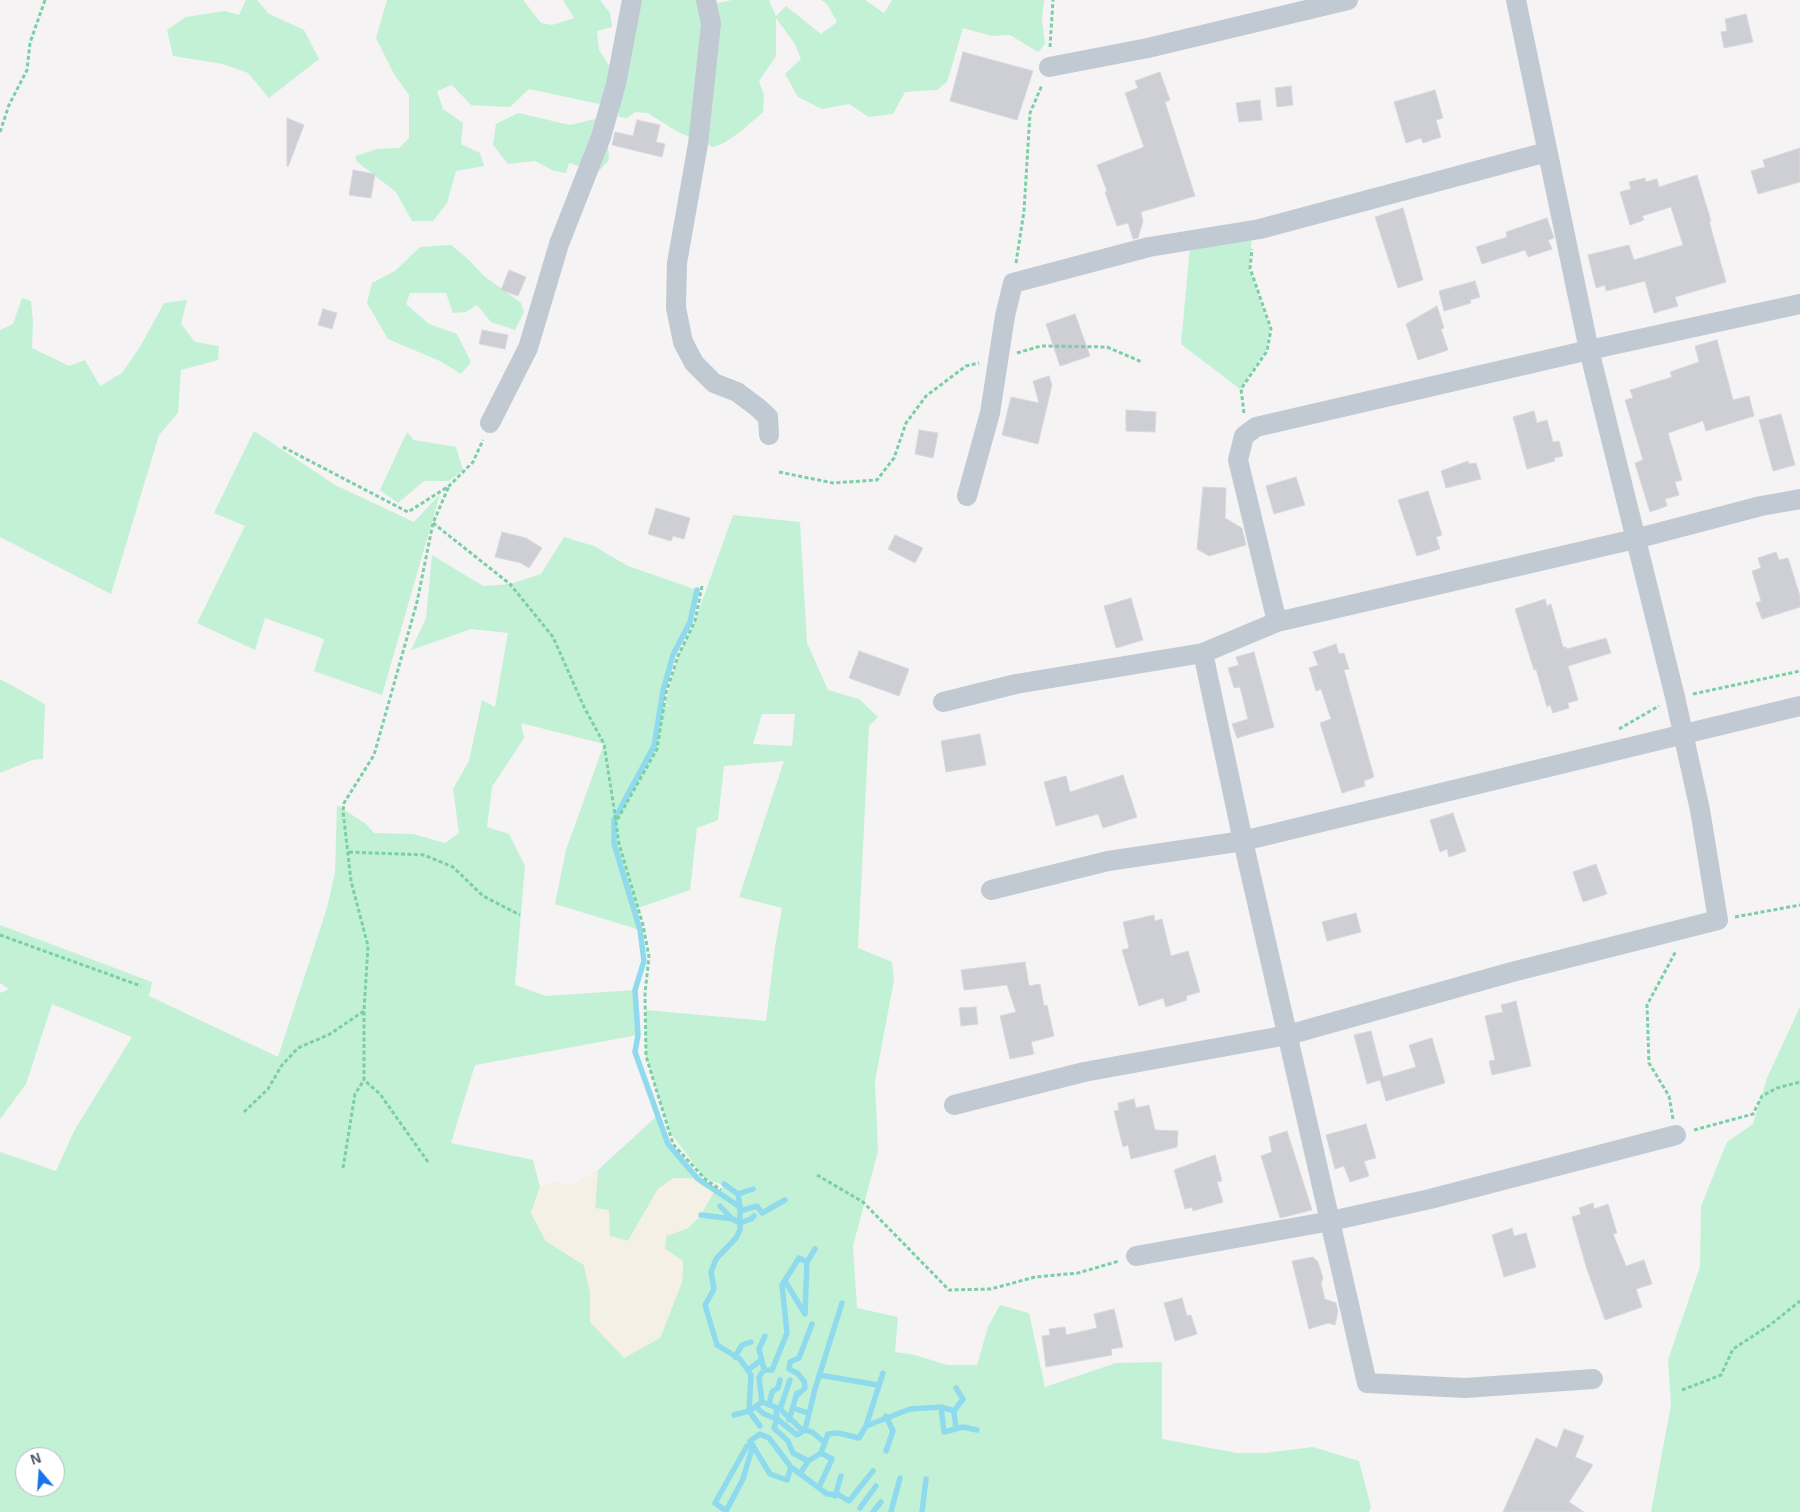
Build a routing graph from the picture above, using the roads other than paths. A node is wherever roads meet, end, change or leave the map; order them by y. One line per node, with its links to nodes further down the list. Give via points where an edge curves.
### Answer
1 (632, 0): 9 (street, via 616,84 601,137 559,244 528,348)
2 (706, 0): 10 (street, via 711,24 698,144 677,263 676,308 683,342 694,363 714,383 737,392 758,407 768,417)
3 (1348, 0): 5 (street, via 1148,48)
4 (1516, 0): 6 (street)
5 (1049, 67)
6 (1547, 152): 8 (street); 11 (street, via 1260,229 1149,247 1013,283 990,413)
7 (1800, 304): 8 (street)
8 (1589, 350): 13 (street); 14 (street, via 1280,421 1256,427 1244,436 1238,460)
9 (490, 423)
10 (769, 435)
11 (967, 496)
12 (1800, 499): 13 (street)
13 (1635, 539): 14 (street); 18 (street)
14 (1277, 622): 15 (street)
15 (1203, 652): 16 (street, via 1016,684); 19 (street)
16 (943, 702)
17 (1800, 706): 18 (street)
18 (1684, 736): 19 (street); 21 (street, via 1718,920 1512,972)
19 (1243, 841): 20 (street, via 1108,861); 21 (street)
20 (991, 890)
21 (1288, 1035): 22 (street, via 1084,1072); 24 (street)
22 (954, 1104)
23 (1676, 1135): 24 (street, via 1430,1199)
24 (1331, 1220): 25 (street); 26 (street, via 1367,1383 1465,1388)
25 (1136, 1256)
26 (1593, 1379)

